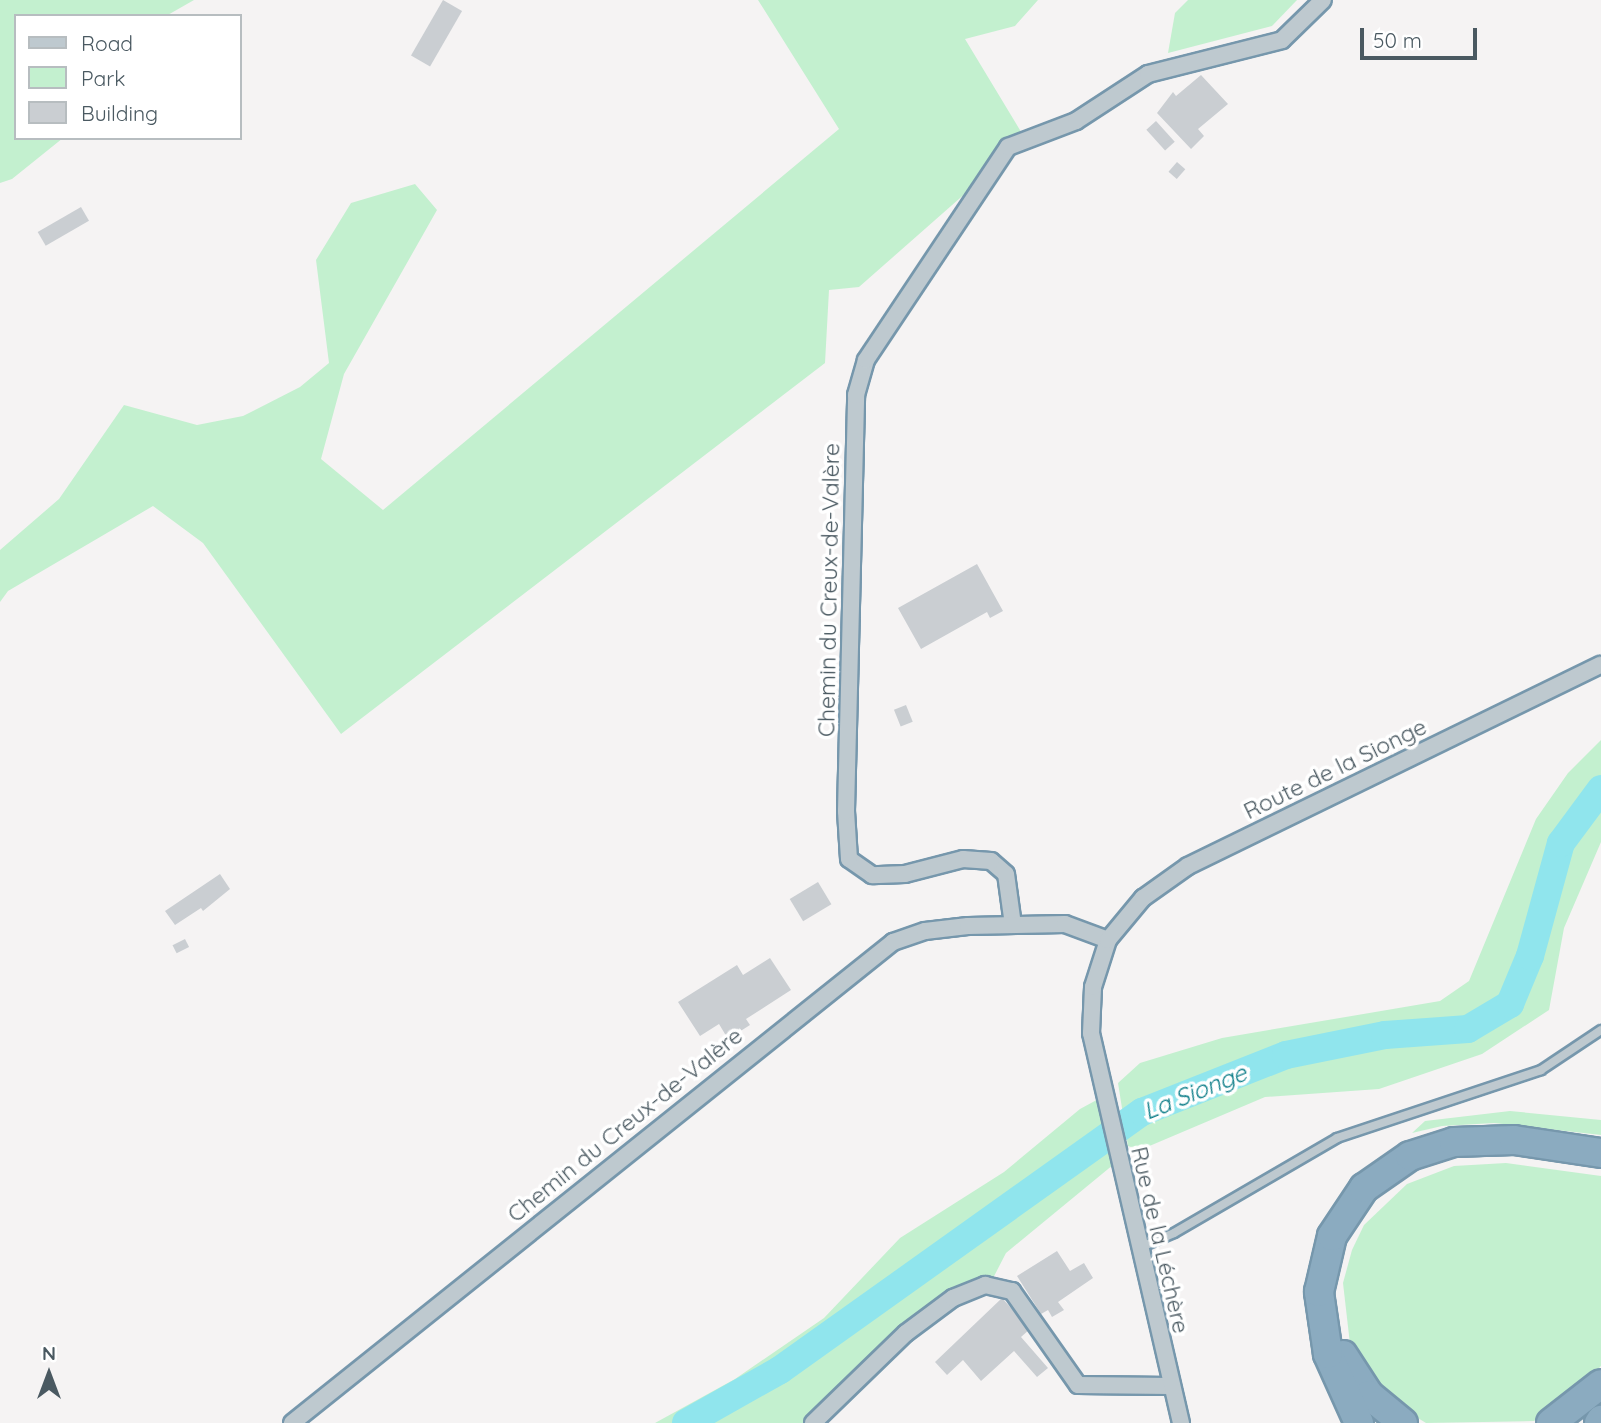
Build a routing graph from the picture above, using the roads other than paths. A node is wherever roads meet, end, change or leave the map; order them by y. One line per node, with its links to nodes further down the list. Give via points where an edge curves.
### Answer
1 (1322, 0): 3 (street, Chemin du Creux-de-Valère, via 1282,40 1148,74 1076,121 1008,147 866,360 856,395 846,811 849,859 872,876 905,874 963,859 991,861 1006,874)
2 (1601, 665): 4 (street, Route de la Sionge, via 1188,866 1143,898)
3 (1013, 925): 4 (street, Chemin du Creux-de-Valère, via 1077,926); 11 (street, Chemin du Creux-de-Valère, via 925,931 893,942)
4 (1108, 940): 8 (street, Rue de la Léchère, via 1098,963 1091,1010 1104,1096)
5 (1601, 1030): 8 (lane, via 1541,1070 1337,1138 1174,1233)
6 (1601, 1153): 14 (highway, via 1514,1140 1454,1142 1410,1156 1364,1188 1332,1236 1319,1292 1328,1354)
7 (1601, 1166): 15 (highway, via 1520,1154 1454,1156 1407,1173 1362,1212 1337,1262 1332,1296 1335,1326 1355,1377 1377,1403)
8 (1139, 1248): 10 (street, Rue de la Léchère)
9 (1601, 1384): 16 (highway)
10 (1170, 1386): 12 (street, via 1078,1385 1012,1291 985,1285 953,1298 906,1333); 13 (street, Rue de la Léchère)
11 (292, 1423)
12 (813, 1423)
13 (1181, 1423)
14 (1359, 1423)
15 (1403, 1423)
16 (1551, 1423)

